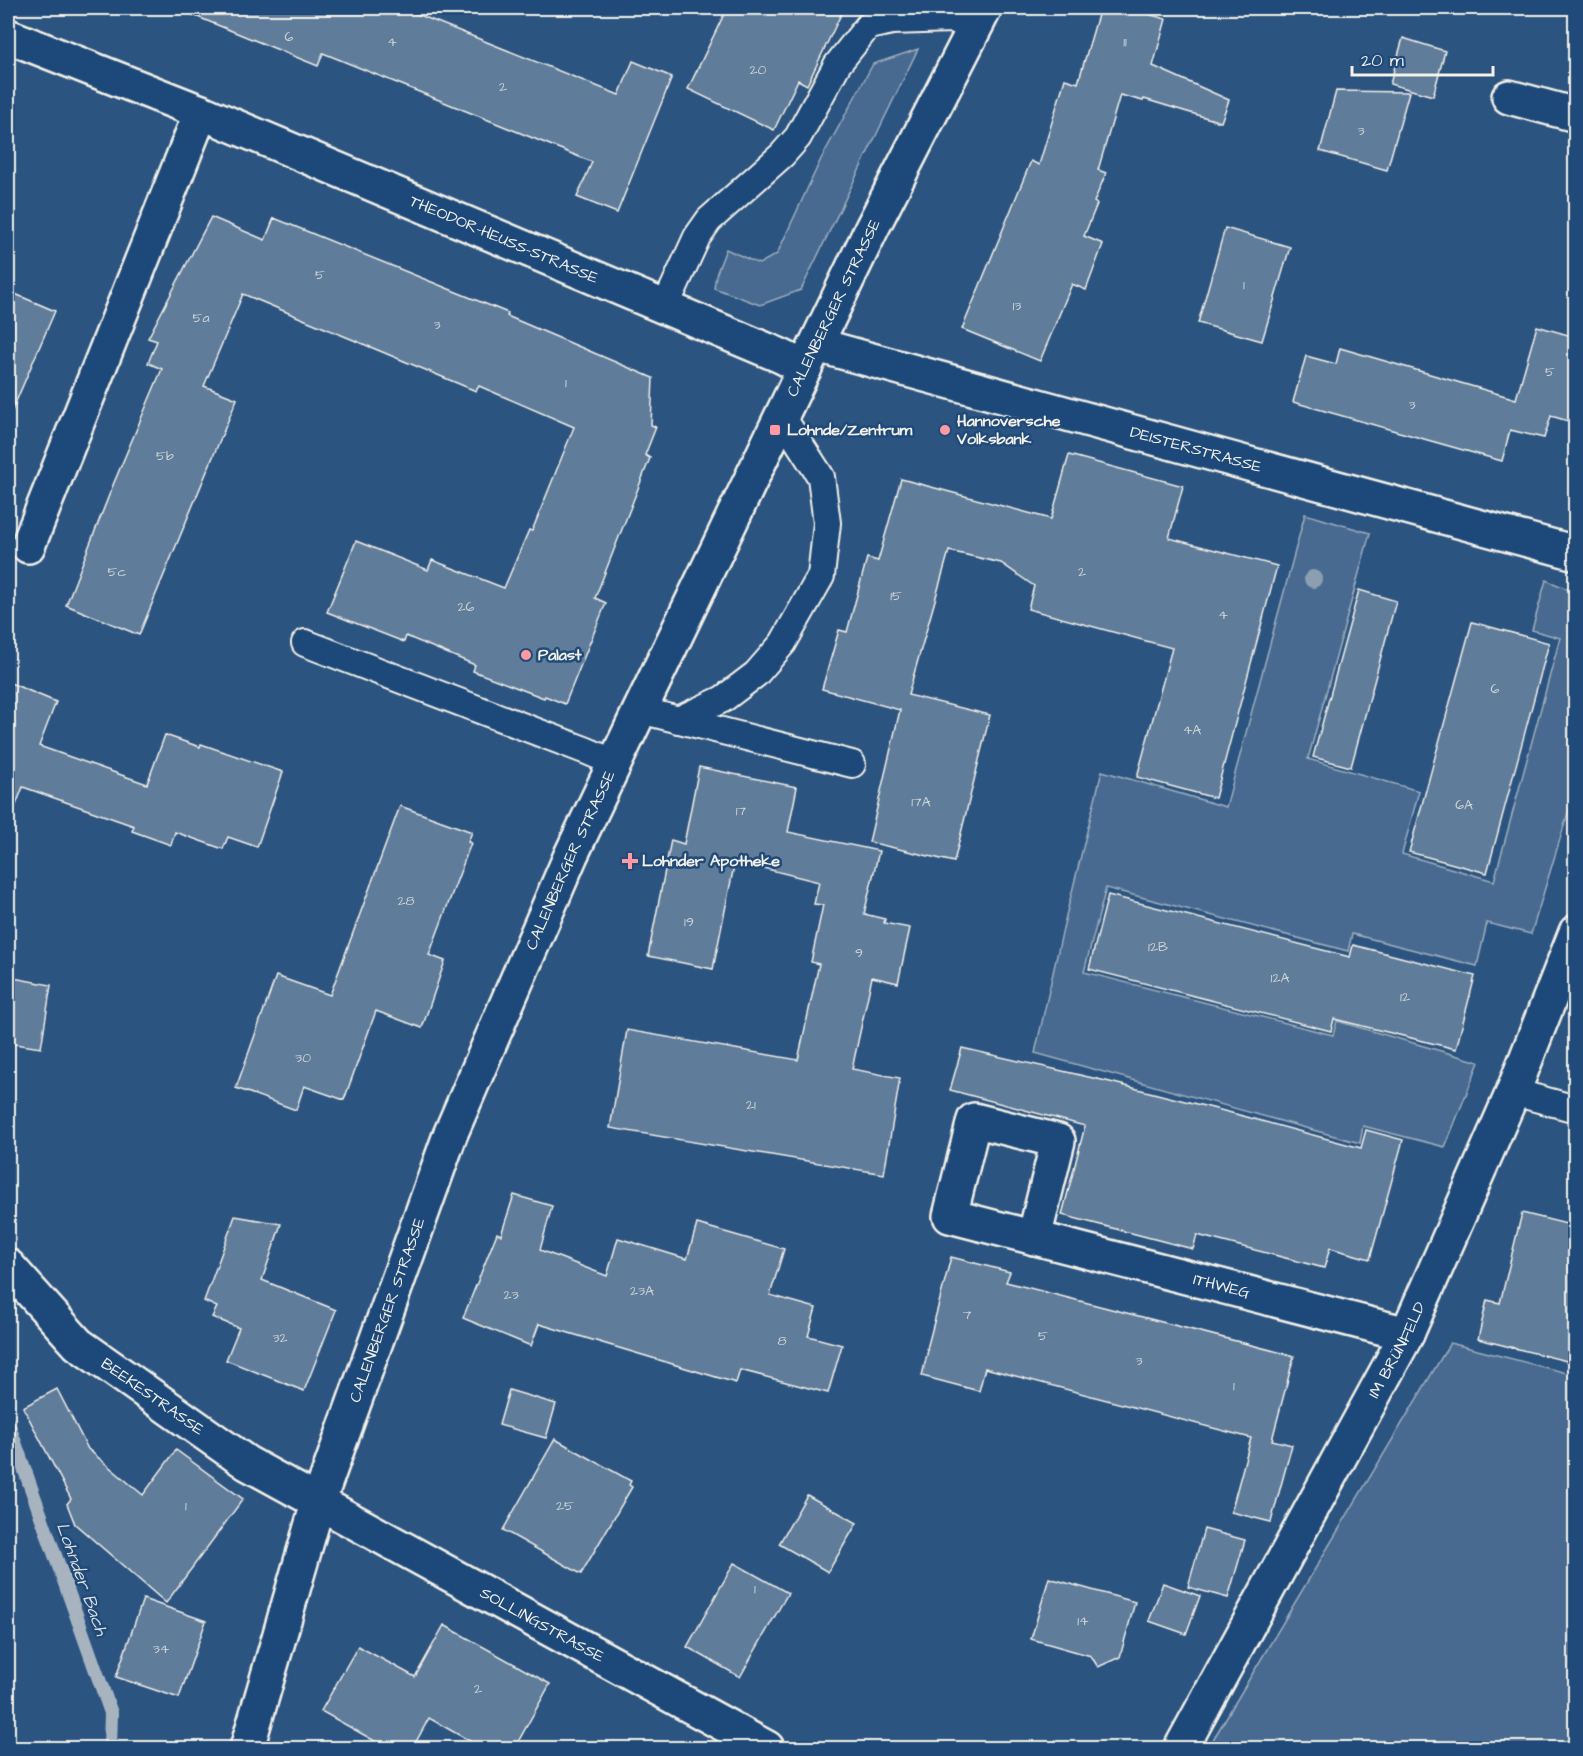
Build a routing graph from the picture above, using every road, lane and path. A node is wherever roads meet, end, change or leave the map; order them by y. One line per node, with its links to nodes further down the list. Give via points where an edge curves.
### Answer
1 (980, 17): 6 (lane, via 892,21 868,26 837,65 798,136 696,237); 7 (street, CALENBERGER STRASSE)
2 (8, 36): 4 (street, THEODOR-HEUSS-STRASSE)
3 (1509, 97): 5 (street)
4 (201, 112): 6 (street, THEODOR-HEUSS-STRASSE); 9 (street)
5 (1575, 115)
6 (665, 307): 7 (street, THEODOR-HEUSS-STRASSE)
7 (811, 356): 8 (street, CALENBERGER STRASSE); 10 (street, DEISTERSTRASSE, via 1249,464)
8 (781, 415): 12 (street, CALENBERGER STRASSE); 13 (lane, via 821,477 827,523 821,576 783,643 756,674 723,699)
9 (28, 546)
10 (1575, 553)
11 (305, 643): 14 (lane)
12 (640, 710): 13 (lane); 14 (street, CALENBERGER STRASSE)
13 (678, 720): 15 (lane)
14 (615, 763): 22 (street, CALENBERGER STRASSE, via 450,1135)
15 (852, 764)
16 (1575, 932): 17 (street, IM BRÜNFELD)
17 (1513, 1092): 18 (lane); 21 (street, IM BRÜNFELD)
18 (1575, 1109)
19 (1034, 1238): 21 (street, ITHWEG)
20 (8, 1266): 22 (street, BEEKESTRASSE, via 78,1344 247,1463)
21 (1407, 1334): 25 (street, IM BRÜNFELD)
22 (318, 1503): 23 (street, CALENBERGER STRASSE); 24 (street, SOLLINGSTRASSE)
23 (247, 1749)
24 (767, 1749)
25 (1180, 1749)

